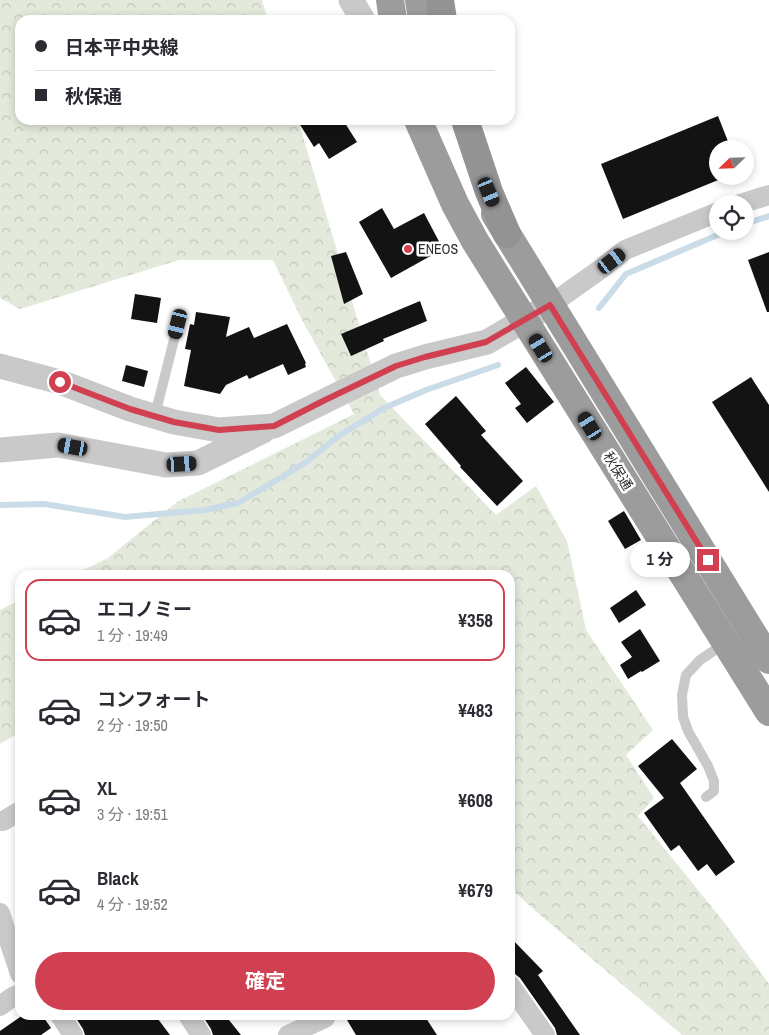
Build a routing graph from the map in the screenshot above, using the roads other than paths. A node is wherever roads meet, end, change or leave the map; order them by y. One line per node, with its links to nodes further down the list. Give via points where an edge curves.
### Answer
1 (351, 0): 5 (street)
2 (390, 0): 6 (highway)
3 (419, 0): 7 (highway)
4 (440, 0): 8 (highway)
5 (360, 15)
6 (392, 15)
7 (421, 15)
8 (442, 15)
9 (418, 125): 17 (highway, 秋保通, via 475,241)
10 (453, 125): 15 (highway, via 484,195)
11 (467, 125): 15 (highway)
12 (769, 195): 13 (street)
13 (754, 200)
14 (709, 216): 16 (street, via 625,250)
15 (506, 234): 16 (highway)
16 (550, 305): 17 (street); 24 (highway)
17 (524, 320): 21 (street, via 486,342 396,366); 23 (highway, 秋保通)
18 (178, 324): 20 (lane)
19 (0, 366): 20 (street, via 60,382)
20 (154, 416): 21 (street, via 219,430)
21 (274, 426): 22 (street, via 198,463 166,464 58,445)
22 (0, 450)
23 (726, 642): 25 (highway, 秋保通); 26 (lane, via 700,660 686,675 682,695 682,717 714,781 714,791)
24 (769, 660)
25 (769, 712)
26 (706, 797)
27 (0, 912): 28 (street)
28 (15, 958)
29 (515, 993): 38 (street)
30 (15, 996): 31 (street)
31 (0, 1006)
32 (63, 1020): 35 (street)
33 (191, 1020): 36 (street)
34 (321, 1020): 37 (street)
35 (73, 1035)
36 (201, 1035)
37 (288, 1035)
38 (545, 1035)

